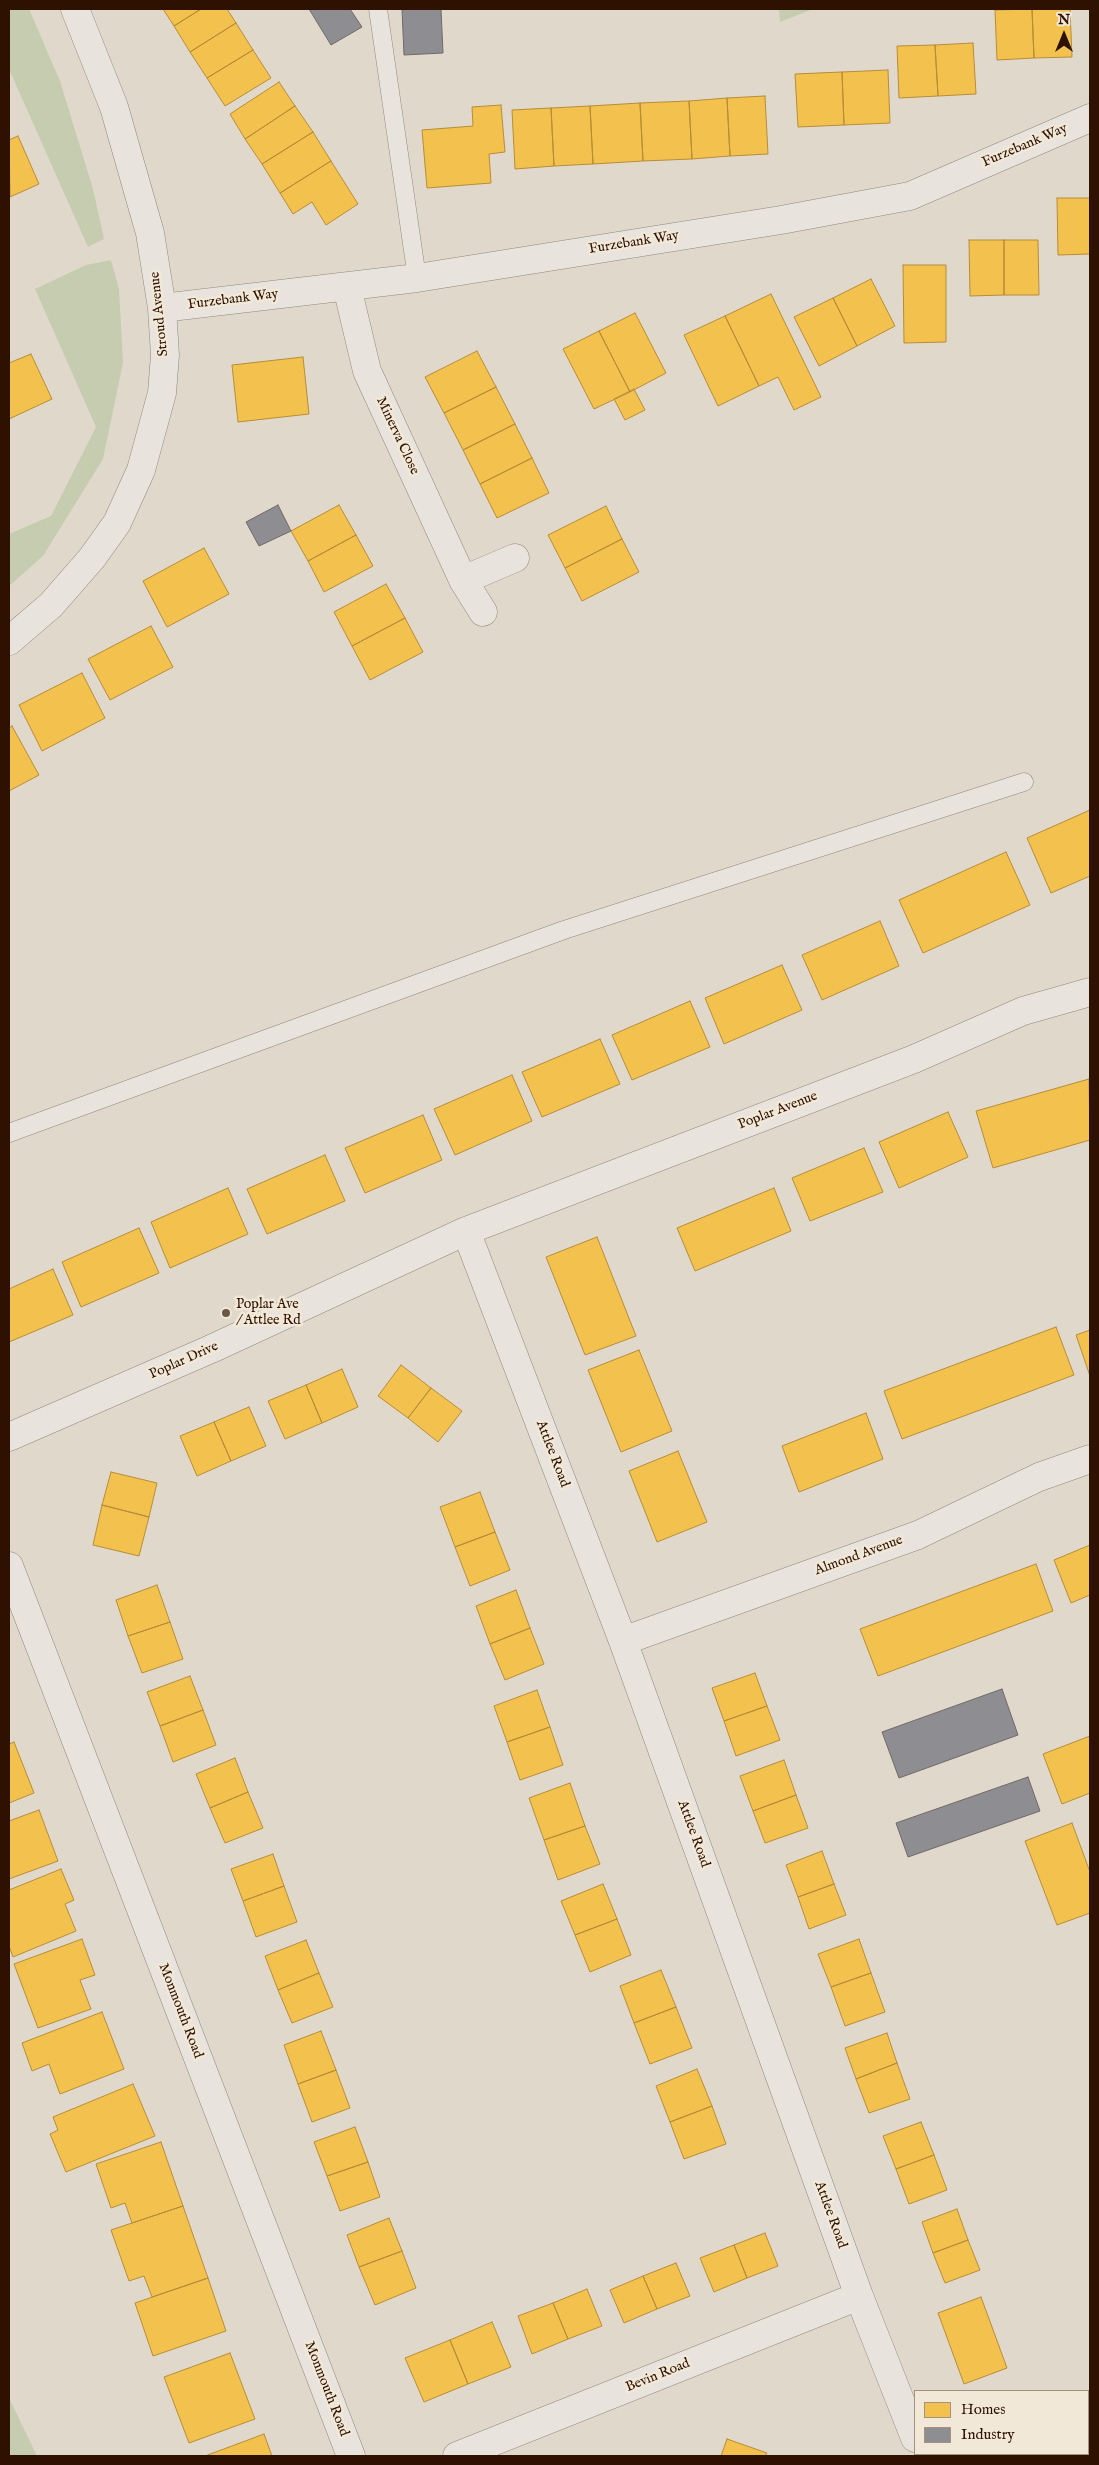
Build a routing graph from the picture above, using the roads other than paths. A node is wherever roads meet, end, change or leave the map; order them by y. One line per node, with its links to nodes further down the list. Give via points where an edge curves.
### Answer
1 (75, 9): 6 (street, Stroud Avenue, via 114,107 137,182 150,233)
2 (378, 9): 4 (lane)
3 (1090, 118): 4 (street, Furzebank Way, via 910,196 781,220)
4 (417, 278): 5 (street, Furzebank Way)
5 (347, 287): 6 (street, Furzebank Way); 8 (street, Minerva Close, via 367,372)
6 (162, 308): 10 (street, Stroud Avenue, via 165,355 162,393 137,479 117,523 51,605)
7 (515, 558): 8 (street)
8 (463, 580): 9 (street, Minerva Close)
9 (483, 612)
10 (9, 641)
11 (1024, 782): 13 (lane, via 564,930)
12 (1090, 992): 14 (street, Poplar Avenue, via 1023,1011 914,1059)
13 (9, 1133)
14 (466, 1231): 15 (street, Poplar Drive, via 211,1349); 18 (street, Attlee Road)
15 (9, 1437)
16 (1090, 1459): 18 (street, Almond Avenue, via 1039,1477 918,1535)
17 (9, 1566): 21 (street, Monmouth Road)
18 (623, 1641): 19 (street, Attlee Road)
19 (860, 2296): 20 (street, Attlee Road); 22 (street, Bevin Road)
20 (914, 2435)
21 (351, 2456)
22 (457, 2456)

